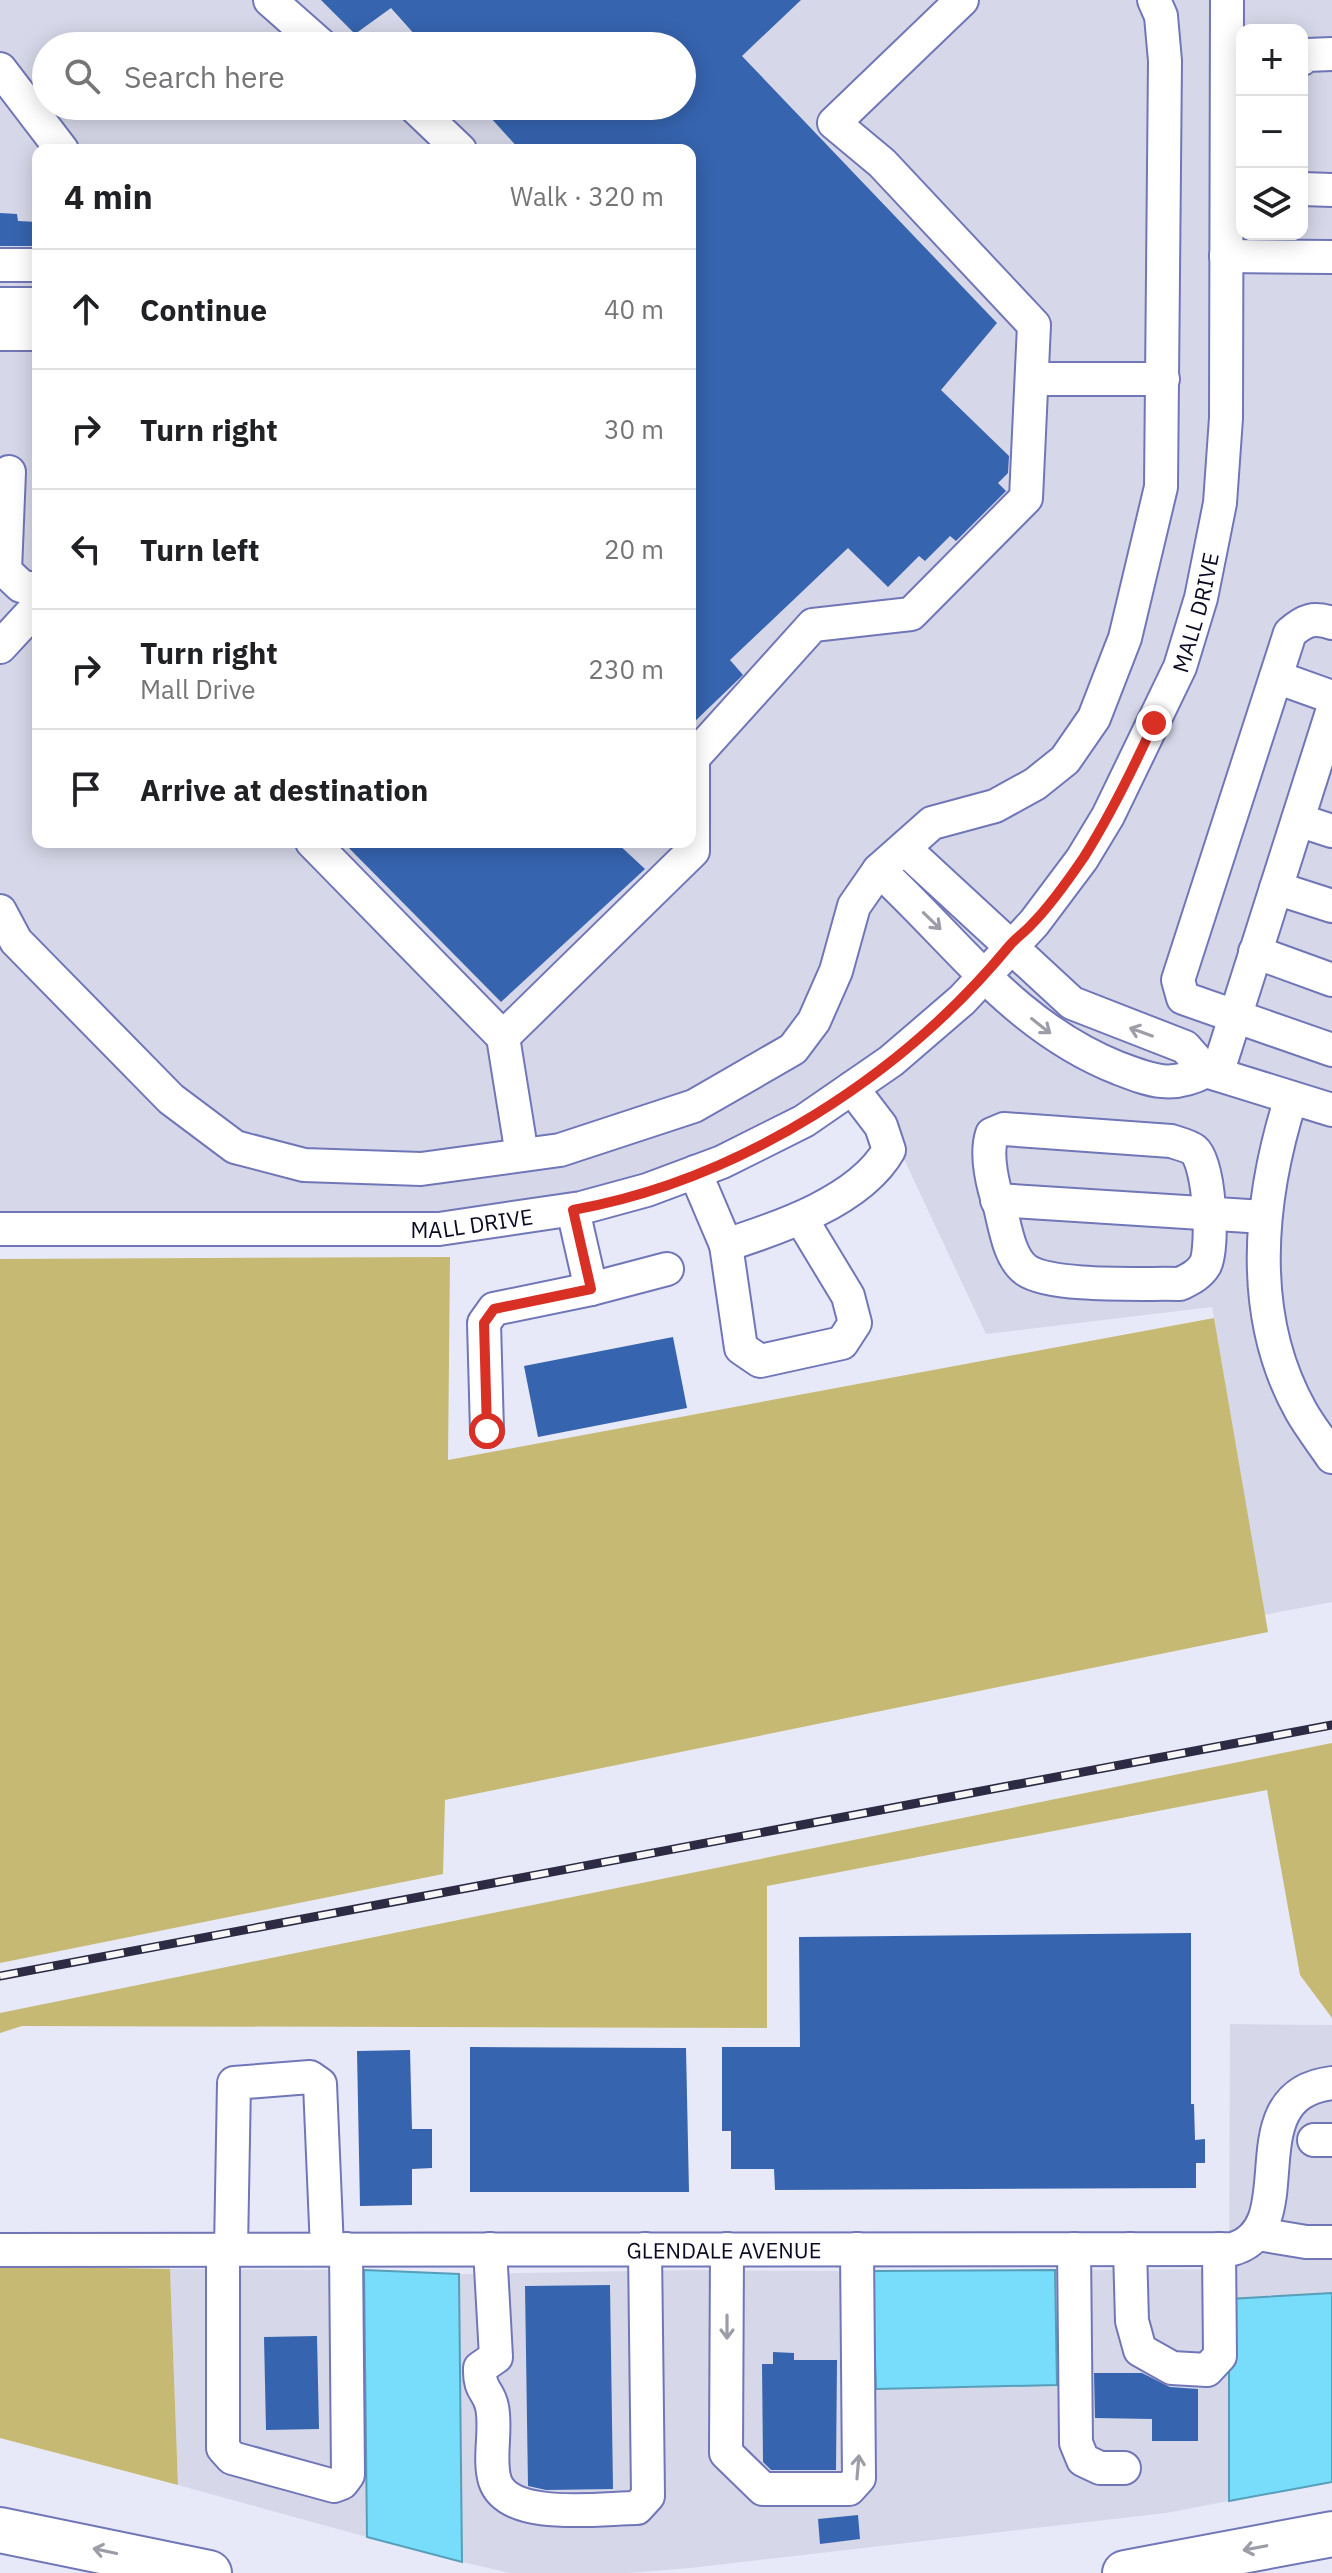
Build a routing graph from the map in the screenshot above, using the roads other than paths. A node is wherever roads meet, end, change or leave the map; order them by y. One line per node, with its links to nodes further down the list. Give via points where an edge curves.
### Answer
1 (270, 0): 5 (street)
2 (962, 0): 25 (street, via 834,123 882,163 1034,325)
3 (1154, 0): 26 (street, via 1161,16 1165,61)
4 (1227, 0): 9 (street, MALL DRIVE)
5 (306, 32)
6 (1332, 54): 7 (street)
7 (1308, 55)
8 (3, 79): 10 (street)
9 (1234, 79): 17 (street, MALL DRIVE)
10 (32, 114)
11 (37, 120): 13 (street)
12 (429, 120): 14 (street)
13 (57, 144)
14 (454, 144)
15 (1308, 189): 16 (street)
16 (1332, 190)
17 (1226, 256): 18 (street); 46 (street, MALL DRIVE, via 1220,503 1201,598 1180,667 1135,764 1082,859 1034,923)
18 (1332, 257)
19 (0, 265): 20 (street)
20 (32, 265)
21 (0, 304): 22 (street)
22 (32, 304)
23 (0, 334): 24 (street)
24 (32, 334)
25 (1032, 379): 26 (street); 36 (street, via 1026,498 911,614 813,625)
26 (1163, 379): 41 (street, via 1161,487 1125,638 1094,718 1065,760 1035,784 995,806 932,823)
27 (9, 472): 28 (street, via 5,571)
28 (32, 589)
29 (32, 612): 31 (street)
30 (1332, 623): 32 (street, via 1316,618 1290,633)
31 (0, 647)
32 (1276, 677): 33 (street); 50 (street, via 1178,980 1183,998)
33 (1332, 697)
34 (1332, 712): 35 (street)
35 (1326, 752): 37 (street)
36 (696, 755)
37 (1298, 820): 38 (street); 43 (street)
38 (1332, 831)
39 (318, 848): 51 (street)
40 (693, 848): 51 (street)
41 (904, 848): 42 (street); 46 (street)
42 (879, 870): 48 (street, one-way to 48); 57 (street, via 854,906 836,971 814,1021 793,1049 694,1106 560,1150)
43 (1276, 888): 44 (street); 47 (street)
44 (1332, 906)
45 (0, 911): 57 (street, via 16,941 161,1089 235,1147 304,1165 421,1169)
46 (1011, 943): 48 (street, MALL DRIVE); 53 (street, one-way to 46, via 1185,1047 1072,1003)
47 (1255, 952): 49 (street); 50 (street)
48 (982, 975): 53 (street, one-way to 53, via 1042,1028 1079,1052 1151,1081 1185,1082); 54 (street, MALL DRIVE, via 962,1000)
49 (1332, 980)
50 (1234, 1018): 52 (street); 53 (street)
51 (503, 1037): 57 (street)
52 (1332, 1050)
53 (1211, 1072): 55 (street)
54 (852, 1088): 58 (street, MALL DRIVE, via 794,1126); 63 (street, via 881,1126 889,1150 879,1168)
55 (1291, 1098): 56 (street); 62 (street, via 1272,1159)
56 (1332, 1110)
57 (522, 1155)
58 (695, 1172): 60 (street, MALL DRIVE); 65 (street)
59 (997, 1200): 61 (street); 61 (street, via 1015,1257 1026,1270 1068,1281 1180,1284 1207,1263); 61 (street, via 988,1145 992,1134 1004,1129 1171,1141 1194,1150 1204,1167)
60 (573, 1210): 64 (street, MALL DRIVE, via 411,1230); 67 (street)
61 (1209, 1213): 62 (street)
62 (1264, 1217): 69 (street, via 1272,1336 1300,1410)
63 (802, 1220): 65 (street); 65 (street, via 848,1296 855,1323 842,1343 760,1361 741,1348)
64 (0, 1229)
65 (726, 1245)
66 (667, 1269): 67 (street)
67 (591, 1289): 68 (street, via 494,1309 484,1323)
68 (487, 1431)
69 (1332, 1457)
70 (1332, 2083): 71 (street, via 1298,2096 1279,2123 1268,2206)
71 (1258, 2234): 72 (street); 81 (street, GLENDALE AVENUE, via 1247,2245)
72 (1332, 2242)
73 (227, 2249): 74 (street, GLENDALE AVENUE); 74 (street, via 234,2083 310,2077 320,2084); 74 (street, via 226,2455 334,2486 348,2475); 82 (street, GLENDALE AVENUE)
74 (337, 2249): 75 (street, GLENDALE AVENUE)
75 (490, 2249): 76 (street, GLENDALE AVENUE); 76 (street, via 496,2357 480,2368 479,2385 492,2404 495,2481 510,2501 528,2508 637,2508 648,2496)
76 (645, 2249): 77 (street, GLENDALE AVENUE)
77 (727, 2249): 78 (street, GLENDALE AVENUE); 78 (street, one-way to 78, via 726,2453 763,2489 849,2489 859,2478)
78 (857, 2249): 79 (street, GLENDALE AVENUE)
79 (1074, 2249): 80 (street, GLENDALE AVENUE); 83 (street, via 1076,2443 1083,2460 1100,2468)
80 (1130, 2249): 81 (street, GLENDALE AVENUE); 81 (street, via 1132,2321 1140,2350 1172,2368 1207,2370 1220,2356)
81 (1219, 2249)
82 (0, 2250)
83 (1124, 2468)
84 (0, 2530): 86 (highway, one-way to 84)
85 (1332, 2534): 87 (highway, one-way to 87)
86 (209, 2573)
87 (1125, 2573)

